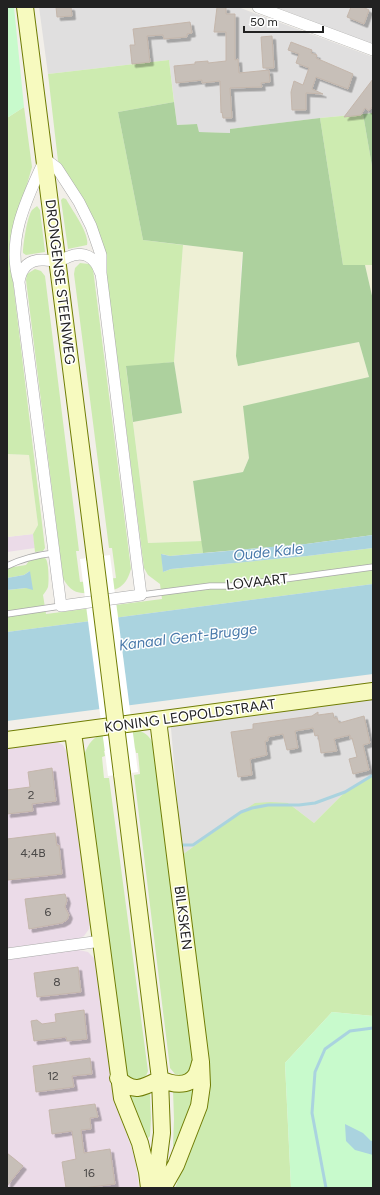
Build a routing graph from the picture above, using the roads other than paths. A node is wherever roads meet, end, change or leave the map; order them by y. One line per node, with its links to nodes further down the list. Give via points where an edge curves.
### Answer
1 (25, 7): 4 (street, DRONGENSE STEENWEG)
2 (258, 7): 3 (street)
3 (373, 50)
4 (45, 159): 5 (street, DRONGENSE STEENWEG); 6 (street, via 57,168 91,226 101,255); 7 (street, via 26,200 17,229 14,251)
5 (58, 261): 6 (street, via 77,254 85,255 92,258); 7 (street, via 30,262 20,274); 22 (street, DRONGENSE STEENWEG, bridge)
6 (101, 273): 11 (street)
7 (19, 282): 8 (street)
8 (54, 552): 9 (lane, via 21,559); 12 (street)
9 (7, 566)
10 (373, 568): 11 (lane, LOVAART)
11 (141, 595): 12 (street)
12 (61, 606): 13 (lane)
13 (7, 614)
14 (373, 691): 15 (street, KONING LEOPOLDSTRAAT)
15 (158, 720): 16 (street, KONING LEOPOLDSTRAAT); 20 (street, BILKSKEN)
16 (73, 732): 17 (street, KONING LEOPOLDSTRAAT); 18 (street)
17 (7, 740)
18 (101, 942): 19 (street); 21 (street)
19 (7, 954)
20 (201, 1062): 22 (street, via 195,1076 189,1082 171,1084); 25 (street, BILKSKEN, via 202,1085 199,1106 176,1165)
21 (118, 1078): 22 (street, via 132,1088 140,1089); 23 (street, via 122,1098 140,1143)
22 (160, 1079): 24 (street, via 162,1134)
23 (149, 1188)
24 (155, 1188)
25 (163, 1188)

